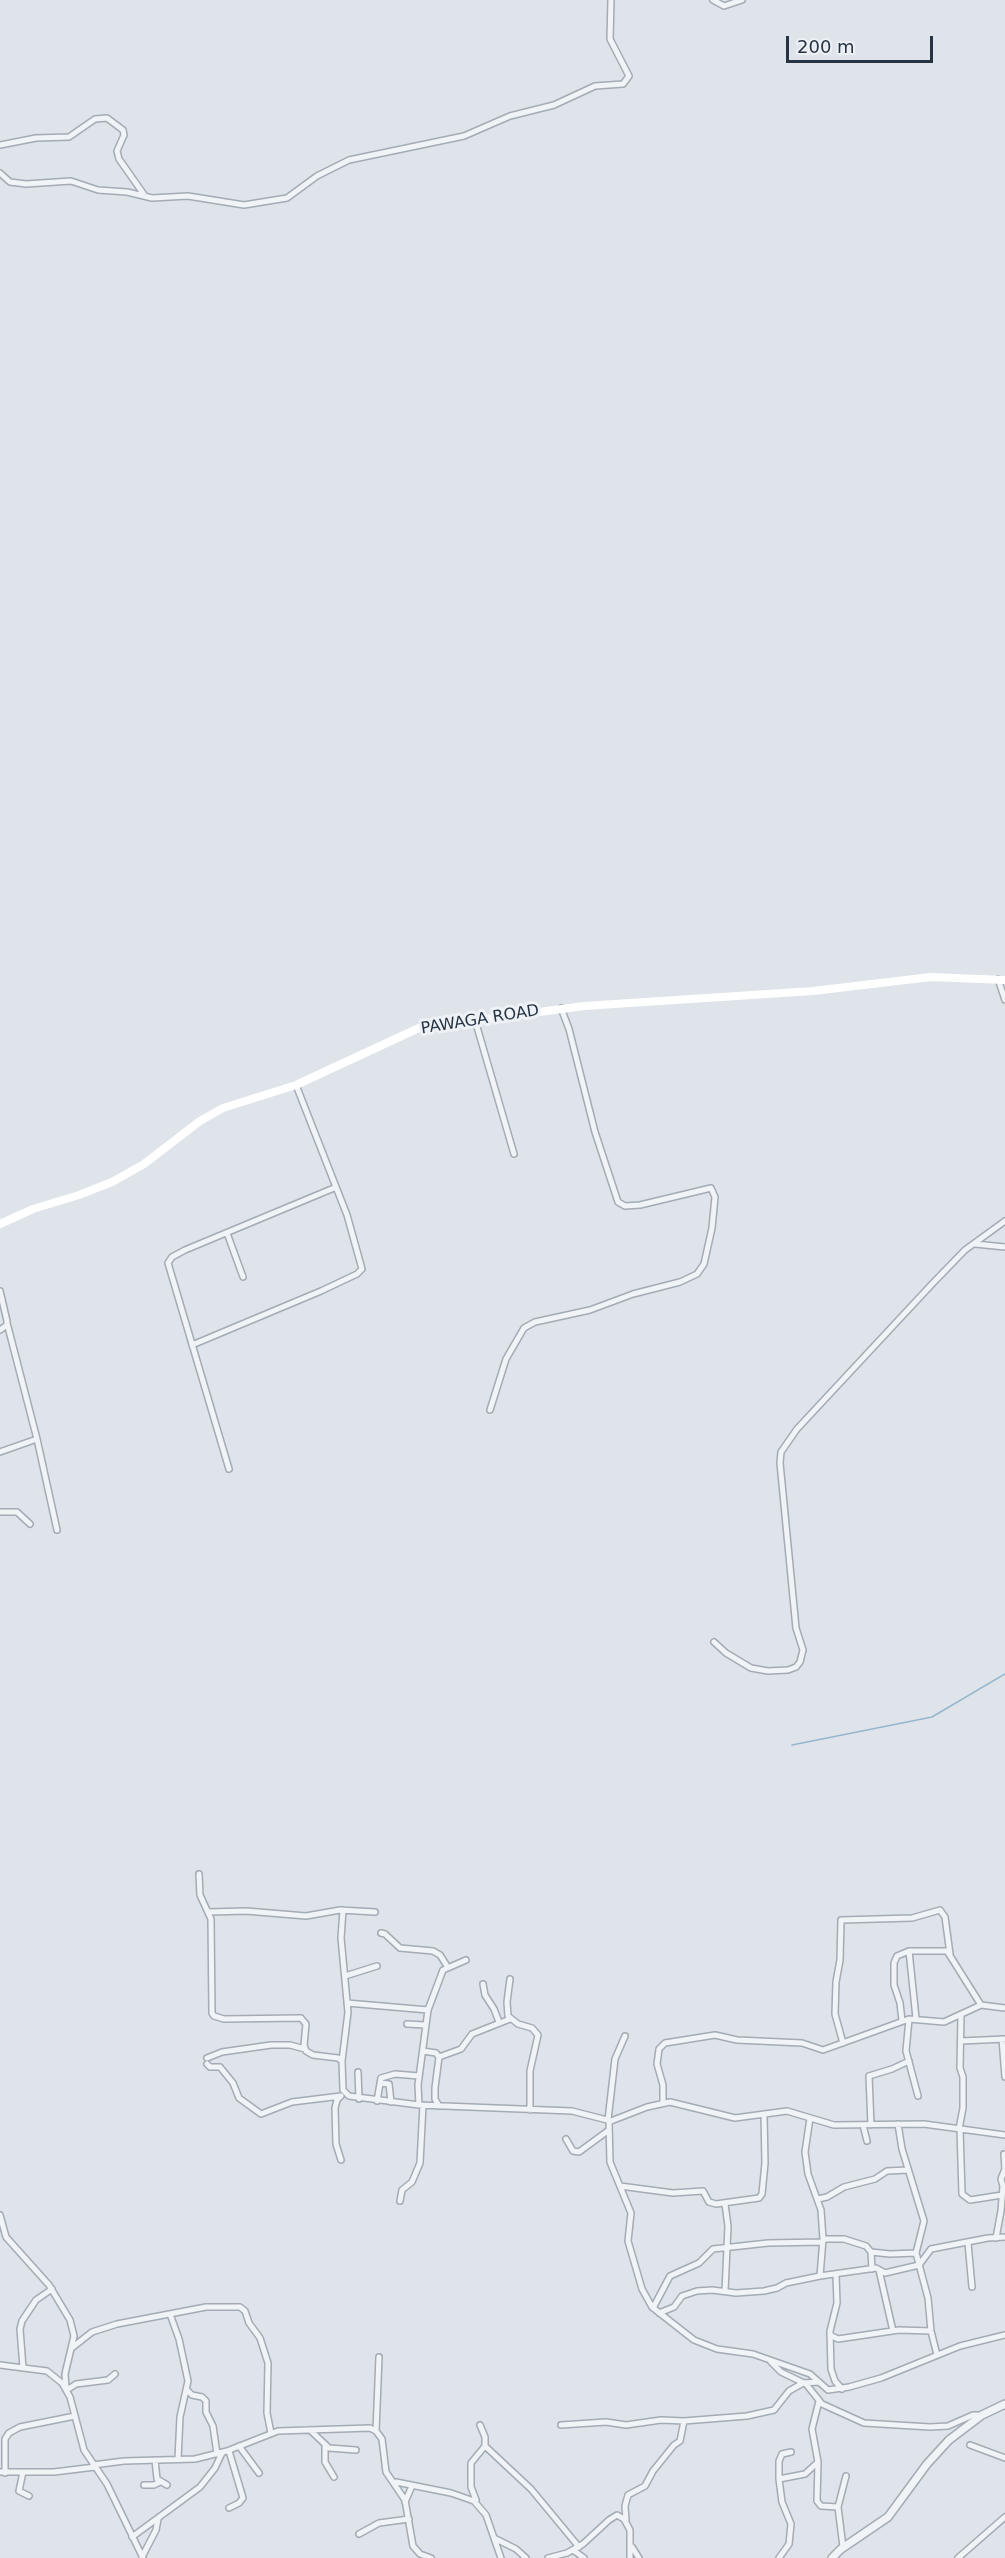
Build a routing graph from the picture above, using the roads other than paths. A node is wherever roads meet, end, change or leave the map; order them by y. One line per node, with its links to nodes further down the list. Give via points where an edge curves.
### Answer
1 (611, 0): 6 (street, via 610,39 629,76 623,84 591,88 464,136 349,160 288,198 244,205 196,197)
2 (713, 0): 3 (street, via 724,6)
3 (742, 0)
4 (0, 145): 6 (street, via 36,138 69,138 95,119 106,117 123,130 117,151 119,159)
5 (0, 173): 6 (street, via 10,182 71,181 98,190)
6 (145, 196)
7 (1002, 979): 8 (street); 9 (main road, PAWAGA ROAD, via 931,977 813,991)
8 (1005, 1000)
9 (561, 1008): 10 (main road, PAWAGA ROAD); 24 (street, via 618,1202 625,1206 640,1205 711,1188 715,1197 712,1228 704,1264 690,1277 524,1328 502,1367)
10 (475, 1020): 11 (main road, PAWAGA ROAD, via 408,1032); 12 (street)
11 (296, 1085): 13 (street); 15 (main road, PAWAGA ROAD, via 223,1108 200,1120 122,1177)
12 (514, 1154)
13 (334, 1188): 16 (street); 23 (street, via 362,1263 360,1272)
14 (1005, 1221): 17 (street)
15 (0, 1224)
16 (227, 1233): 19 (street); 23 (street, via 185,1250 168,1263)
17 (973, 1244): 18 (street); 31 (street, via 796,1429 781,1452 796,1628 803,1650 800,1662 788,1670 757,1670 736,1660)
18 (1005, 1248)
19 (243, 1277)
20 (0, 1291): 21 (street)
21 (7, 1323): 22 (street); 25 (street)
22 (0, 1330)
23 (192, 1345): 27 (street)
24 (490, 1410)
25 (37, 1439): 26 (street); 30 (street)
26 (0, 1452)
27 (229, 1469)
28 (0, 1512): 29 (street, via 17,1512)
29 (30, 1524)
30 (57, 1530)
31 (714, 1642)
32 (200, 1874): 34 (street, via 200,1895)
33 (343, 1910): 34 (street, via 306,1916); 35 (street); 42 (street)
34 (208, 1912): 60 (street, via 210,2006 214,2016 257,2021 302,2018 306,2024)
35 (375, 1912)
36 (381, 1933): 41 (street, via 400,1948 433,1951)
37 (909, 1951): 38 (street, via 942,1950); 51 (street); 52 (street, via 897,1956 894,1963 894,1986)
38 (950, 1954): 46 (street); 59 (street, via 945,1917 940,1911 912,1918 841,1920 835,2014)
39 (466, 1960): 41 (street)
40 (377, 1966): 42 (street)
41 (447, 1966): 48 (street)
42 (345, 1976): 45 (street)
43 (510, 1979): 50 (street)
44 (483, 1984): 53 (street)
45 (347, 2003): 48 (street); 63 (street)
46 (981, 2005): 47 (street); 49 (street)
47 (1005, 2008)
48 (428, 2010): 55 (street)
49 (961, 2015): 51 (street, via 944,2022); 58 (street)
50 (510, 2019): 53 (street); 78 (street, via 532,2028 538,2035 530,2071)
51 (913, 2019): 52 (street); 64 (street, via 906,2046)
52 (902, 2021): 59 (street)
53 (499, 2022): 62 (street, via 472,2034 461,2049)
54 (407, 2024): 55 (street)
55 (425, 2025): 61 (street)
56 (625, 2036): 81 (street, via 615,2059)
57 (1003, 2039): 58 (street); 65 (street)
58 (961, 2041): 85 (street)
59 (843, 2043): 75 (street, via 823,2050 802,2043 715,2036 665,2043 659,2049 657,2064)
60 (305, 2049): 63 (street, via 313,2055); 70 (street, via 271,2045 222,2052 207,2061 210,2067 220,2067 242,2101 261,2114 292,2102)
61 (423, 2051): 62 (street); 67 (street)
62 (439, 2057): 77 (street, via 435,2088)
63 (342, 2061): 70 (street)
64 (909, 2061): 71 (street); 84 (street, via 868,2076)
65 (1005, 2069): 68 (street)
66 (358, 2072): 72 (street)
67 (419, 2076): 69 (street, via 390,2074 381,2078); 76 (street, via 417,2093)
68 (1005, 2078)
69 (380, 2083): 73 (street); 74 (street, via 389,2084)
70 (343, 2095): 72 (street); 91 (street, via 336,2103 336,2147)
71 (918, 2096)
72 (360, 2099): 73 (street)
73 (377, 2101): 74 (street)
74 (391, 2102): 76 (street)
75 (663, 2103): 79 (street, via 679,2103 735,2118); 81 (street)
76 (421, 2105): 77 (street); 96 (street, via 420,2163 412,2182 402,2190)
77 (439, 2106): 78 (street)
78 (530, 2110): 81 (street, via 572,2111)
79 (764, 2114): 80 (street, via 787,2111); 97 (street, via 761,2197)
80 (810, 2118): 83 (street, via 834,2125); 95 (street, via 805,2152)
81 (609, 2120): 86 (street)
82 (898, 2124): 84 (street); 85 (street); 92 (street)
83 (862, 2125): 84 (street); 89 (street)
84 (871, 2125)
85 (960, 2129): 87 (street); 94 (street, via 962,2194 970,2200)
86 (609, 2130): 88 (street, via 579,2152 573,2151); 93 (street, via 611,2166)
87 (1005, 2135)
88 (566, 2139)
89 (867, 2141)
90 (1004, 2154): 94 (street)
91 (340, 2160)
92 (908, 2170): 95 (street, via 887,2171); 107 (street, via 924,2221)
93 (620, 2186): 97 (street, via 673,2193 703,2191 709,2202); 115 (street, via 631,2213 630,2250 643,2291)
94 (1002, 2195): 102 (street)
95 (818, 2199): 103 (street)
96 (400, 2201)
97 (725, 2204): 105 (street)
98 (0, 2215): 100 (street)
99 (0, 2230): 100 (street)
100 (6, 2237): 113 (street)
101 (1005, 2237): 102 (street)
102 (996, 2238): 104 (street)
103 (823, 2240): 105 (street); 106 (street, via 844,2239 866,2246); 111 (street)
104 (968, 2243): 108 (street, via 931,2249); 112 (street)
105 (728, 2247): 114 (street); 115 (street, via 713,2249 699,2262 671,2274)
106 (871, 2252): 107 (street); 109 (street)
107 (916, 2253): 108 (street)
108 (919, 2265): 109 (street, via 885,2273); 119 (street)
109 (875, 2269): 110 (street); 118 (street)
110 (836, 2275): 111 (street); 120 (street, via 837,2303)
111 (820, 2276): 114 (street, via 764,2291)
112 (972, 2287)
113 (52, 2289): 122 (street, via 74,2331); 127 (street, via 36,2300 22,2321)
114 (725, 2291): 116 (street, via 696,2291 680,2297 671,2309)
115 (653, 2308): 116 (street)
116 (659, 2313): 125 (street, via 696,2341)
117 (170, 2314): 122 (street, via 105,2327); 133 (street, via 187,2371); 143 (street, via 206,2307 243,2308 268,2362 267,2406)
118 (893, 2331): 119 (street); 120 (street, via 838,2339)
119 (931, 2331): 123 (street)
120 (831, 2335): 131 (street, via 831,2371)
121 (1005, 2335): 123 (street)
122 (73, 2347): 132 (street, via 65,2374)
123 (937, 2355): 131 (street)
124 (380, 2357): 142 (street)
125 (770, 2361): 129 (street, via 810,2374); 130 (street, via 781,2372)
126 (0, 2365): 127 (street)
127 (23, 2368): 132 (street, via 51,2372)
128 (115, 2374): 132 (street, via 108,2380 75,2384)
129 (819, 2382): 130 (street); 131 (street, via 826,2390)
130 (803, 2383): 134 (street); 138 (street, via 789,2391 774,2410)
131 (842, 2389)
132 (66, 2390): 137 (street)
133 (187, 2390): 150 (street, via 206,2401 206,2412); 151 (street, via 180,2417)
134 (819, 2401): 136 (street, via 876,2426 948,2426); 154 (street, via 812,2429)
135 (1005, 2404): 136 (street)
136 (982, 2415): 181 (street, via 940,2448 888,2517)
137 (75, 2416): 155 (street, via 84,2450); 157 (street, via 20,2427 9,2433)
138 (684, 2421): 140 (street); 175 (street, via 680,2441 652,2471 645,2486 628,2495)
139 (480, 2426): 147 (street)
140 (561, 2426)
141 (310, 2430): 142 (street); 143 (street); 146 (street)
142 (376, 2431): 163 (street, via 382,2439 386,2472)
143 (272, 2433): 145 (street)
144 (970, 2445): 152 (street)
145 (239, 2446): 150 (street); 158 (street)
146 (325, 2446): 148 (street); 160 (street, via 325,2460)
147 (485, 2446): 169 (street, via 471,2463 471,2487); 180 (street, via 531,2489)
148 (356, 2450)
149 (791, 2452): 161 (street, via 780,2458)
150 (223, 2453): 151 (street); 171 (street, via 243,2498); 173 (street, via 200,2487)
151 (178, 2458): 153 (street)
152 (1005, 2458)
153 (154, 2460): 155 (street); 162 (street)
154 (818, 2462): 161 (street, via 805,2474); 170 (street, via 818,2504)
155 (94, 2466): 156 (street); 177 (street)
156 (23, 2472): 157 (street); 167 (street, via 19,2491)
157 (2, 2473)
158 (259, 2473)
159 (846, 2476): 170 (street)
160 (334, 2477)
161 (778, 2479): 191 (street, via 791,2524 789,2544)
162 (160, 2481): 164 (street); 165 (street)
163 (392, 2481): 166 (street); 168 (street)
164 (144, 2485)
165 (167, 2485)
166 (412, 2486): 168 (street); 169 (street, via 461,2495)
167 (29, 2496)
168 (405, 2502): 174 (street)
169 (478, 2504): 178 (street)
170 (838, 2507): 181 (street)
171 (229, 2508)
172 (1005, 2517): 193 (street)
173 (158, 2519): 177 (street); 183 (street)
174 (409, 2519): 176 (street, via 379,2523); 184 (street, via 413,2546)
175 (626, 2523): 179 (street); 180 (street, via 619,2516 612,2517)
176 (359, 2534)
177 (132, 2537): 183 (street)
178 (494, 2538): 185 (street); 186 (street)
179 (631, 2545): 189 (street); 190 (street)
180 (579, 2547): 182 (street)
181 (843, 2547): 192 (street)
182 (573, 2550): 187 (street); 188 (street)
183 (142, 2558)
184 (431, 2558)
185 (501, 2558)
186 (526, 2558)
187 (548, 2558)
188 (584, 2558)
189 (630, 2558)
190 (639, 2558)
191 (779, 2558)
192 (832, 2558)
193 (958, 2558)

